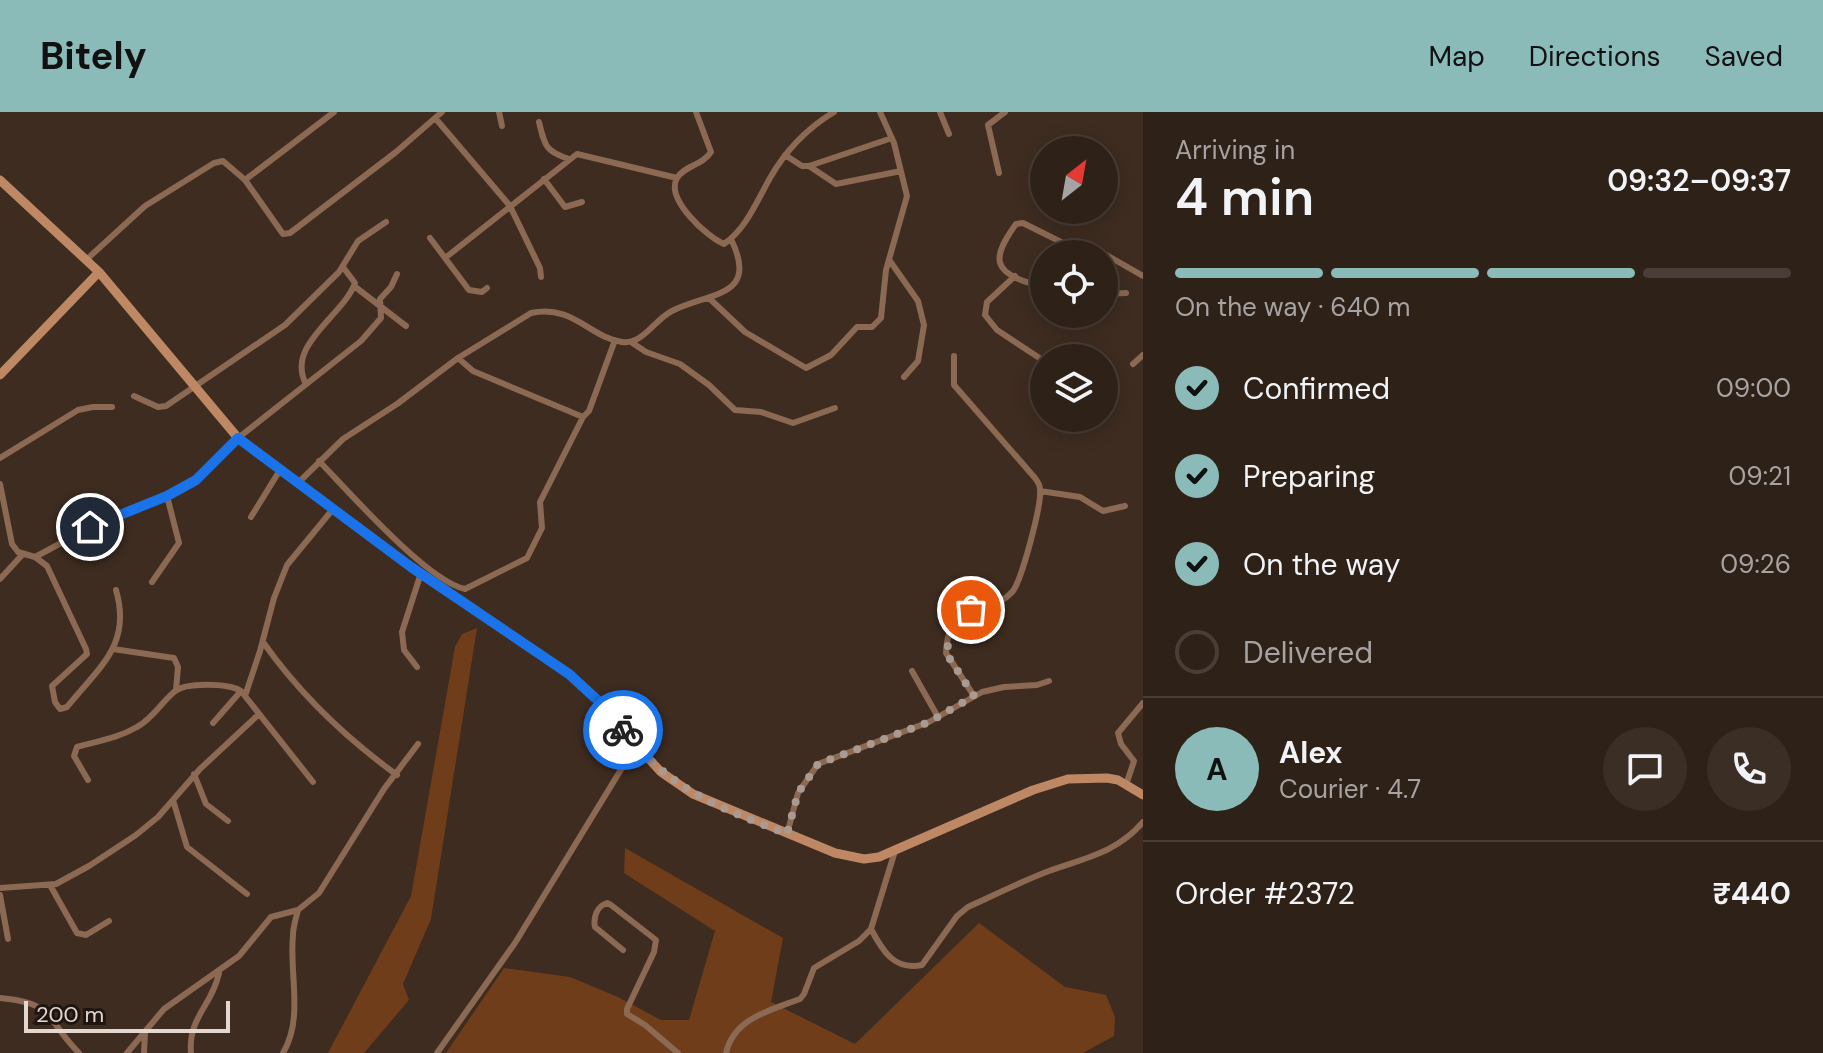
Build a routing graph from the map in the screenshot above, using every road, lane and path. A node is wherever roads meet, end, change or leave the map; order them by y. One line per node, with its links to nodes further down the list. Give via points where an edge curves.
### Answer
1 (334, 112): 22 (street)
2 (442, 112): 9 (street)
3 (499, 112): 11 (street)
4 (696, 112): 19 (street, via 711,152)
5 (834, 112): 14 (street)
6 (880, 112): 13 (street)
7 (940, 112): 12 (street)
8 (1005, 112): 18 (street, via 988,125)
9 (436, 119): 22 (street, via 287,235); 24 (street)
10 (539, 122): 15 (street, via 546,147)
11 (502, 126)
12 (949, 134)
13 (892, 138): 16 (street); 17 (street)
14 (785, 155): 16 (street); 27 (street)
15 (569, 159): 19 (street, via 580,154); 20 (street)
16 (809, 166): 17 (street, via 836,184)
17 (901, 171): 31 (street, via 907,196)
18 (999, 173)
19 (677, 178): 27 (street, via 674,192 692,218 719,243)
20 (544, 179): 23 (street, via 565,207); 24 (street)
21 (0, 180): 30 (main road)
22 (245, 180): 30 (street, via 223,161 214,163 145,206)
23 (582, 202)
24 (510, 206): 29 (street); 38 (street)
25 (386, 222): 33 (street, via 358,241)
26 (430, 238): 29 (street)
27 (731, 239): 44 (street, via 741,268 732,286)
28 (1057, 240): 36 (street, via 1016,224 998,260)
29 (445, 258): 41 (street, via 469,290)
30 (86, 260): 34 (main road)
31 (890, 261): 44 (street, via 881,318 872,327 857,327 831,355 811,367 745,332); 55 (street, via 918,301 924,325 918,361)
32 (1118, 262): 37 (street)
33 (343, 267): 40 (street); 57 (street, via 285,325)
34 (99, 272): 54 (main road); 57 (main road)
35 (397, 274): 45 (street)
36 (1015, 276): 39 (street); 49 (street, via 987,302 985,315 997,330)
37 (1143, 276)
38 (541, 277)
39 (1030, 283)
40 (354, 286): 45 (street); 56 (street, via 304,355)
41 (487, 288)
42 (1118, 293): 43 (street)
43 (1126, 293)
44 (709, 298): 48 (street, via 672,311)
45 (380, 307): 46 (street); 56 (street, via 381,318 361,341)
46 (406, 326)
47 (615, 340): 48 (street); 52 (street, via 567,315 538,311); 61 (street)
48 (631, 342): 60 (street, via 680,364 735,410 793,423)
49 (1030, 352)
50 (1143, 355): 53 (street)
51 (954, 356): 68 (street, via 958,391 1035,478)
52 (458, 358): 61 (street, via 473,371); 64 (street)
53 (1133, 364)
54 (1, 372)
55 (904, 377)
56 (306, 384): 62 (street)
57 (194, 386): 58 (street, via 161,408); 62 (main road)
58 (134, 396)
59 (112, 407): 63 (street, via 78,410)
60 (835, 408)
61 (583, 417): 64 (street, via 540,502 542,528 527,558 465,589 422,563)
62 (238, 438): 65 (main road); 69 (street, via 205,473)
63 (0, 458)
64 (319, 461): 66 (street)
65 (280, 470): 66 (main road); 73 (street)
66 (298, 483): 71 (main road)
67 (0, 484): 72 (street)
68 (1040, 491): 70 (street, via 1080,497 1103,511); 87 (street, via 1016,585 1002,599 971,610 953,626 946,653)
69 (167, 496): 75 (street, via 104,520); 78 (street, via 179,543)
70 (1125, 506)
71 (333, 509): 76 (main road); 80 (street, via 287,565)
72 (2, 511): 74 (street, via 9,538)
73 (251, 517)
74 (23, 554): 75 (street); 77 (street)
75 (35, 557): 81 (street, via 47,566 87,654 52,686 57,706 67,707)
76 (421, 573): 82 (street, via 402,632 404,650); 93 (main road, via 569,674)
77 (0, 579)
78 (152, 582)
79 (116, 590): 81 (street, via 121,615)
80 (263, 642): 86 (street); 95 (street, via 285,673 356,744)
81 (113, 649): 85 (street, via 174,658)
82 (417, 667)
83 (912, 671): 90 (street)
84 (1049, 681): 87 (street)
85 (176, 690): 86 (street, via 214,684); 96 (street, via 140,726 77,747 74,756)
86 (243, 694): 89 (street); 91 (street)
87 (974, 696): 90 (street)
88 (1143, 703): 98 (street, via 1118,733 1134,761)
89 (259, 714): 94 (street); 97 (street)
90 (938, 717): 103 (street, via 818,764 798,793)
91 (213, 723)
92 (418, 744): 95 (street)
93 (636, 745): 103 (main road, via 661,772 693,794); 122 (street, via 515,943)
94 (194, 774): 100 (street); 101 (street, via 206,804)
95 (397, 775): 109 (street, via 319,893)
96 (88, 780)
97 (313, 782)
98 (1126, 785): 99 (main road); 104 (main road, via 1107,778 1068,779)
99 (1143, 795)
100 (173, 800): 105 (street, via 136,835 89,866); 107 (street, via 187,847)
101 (228, 821)
102 (1143, 822): 111 (street, via 1126,840 1096,856 968,907 922,965 892,960)
103 (787, 834): 104 (main road, via 864,859)
104 (895, 851): 111 (street)
105 (46, 885): 106 (street); 110 (street, via 77,933 86,935)
106 (0, 888)
107 (247, 894)
108 (0, 895): 112 (street)
109 (298, 910): 114 (street, via 271,917); 121 (street, via 293,1026)
110 (109, 921)
111 (871, 929): 124 (street, via 814,968 800,999 749,1019)
112 (8, 939)
113 (623, 950): 123 (street, via 595,927 601,905 611,905 656,940 627,1014)
114 (219, 973): 116 (street, via 176,999); 120 (street, via 191,1031)
115 (0, 998): 117 (street, via 45,1010)
116 (145, 1032): 118 (street); 119 (street)
117 (79, 1053)
118 (127, 1053)
119 (144, 1053)
120 (191, 1053)
121 (283, 1053)
122 (437, 1053)
123 (678, 1053)
124 (726, 1053)

